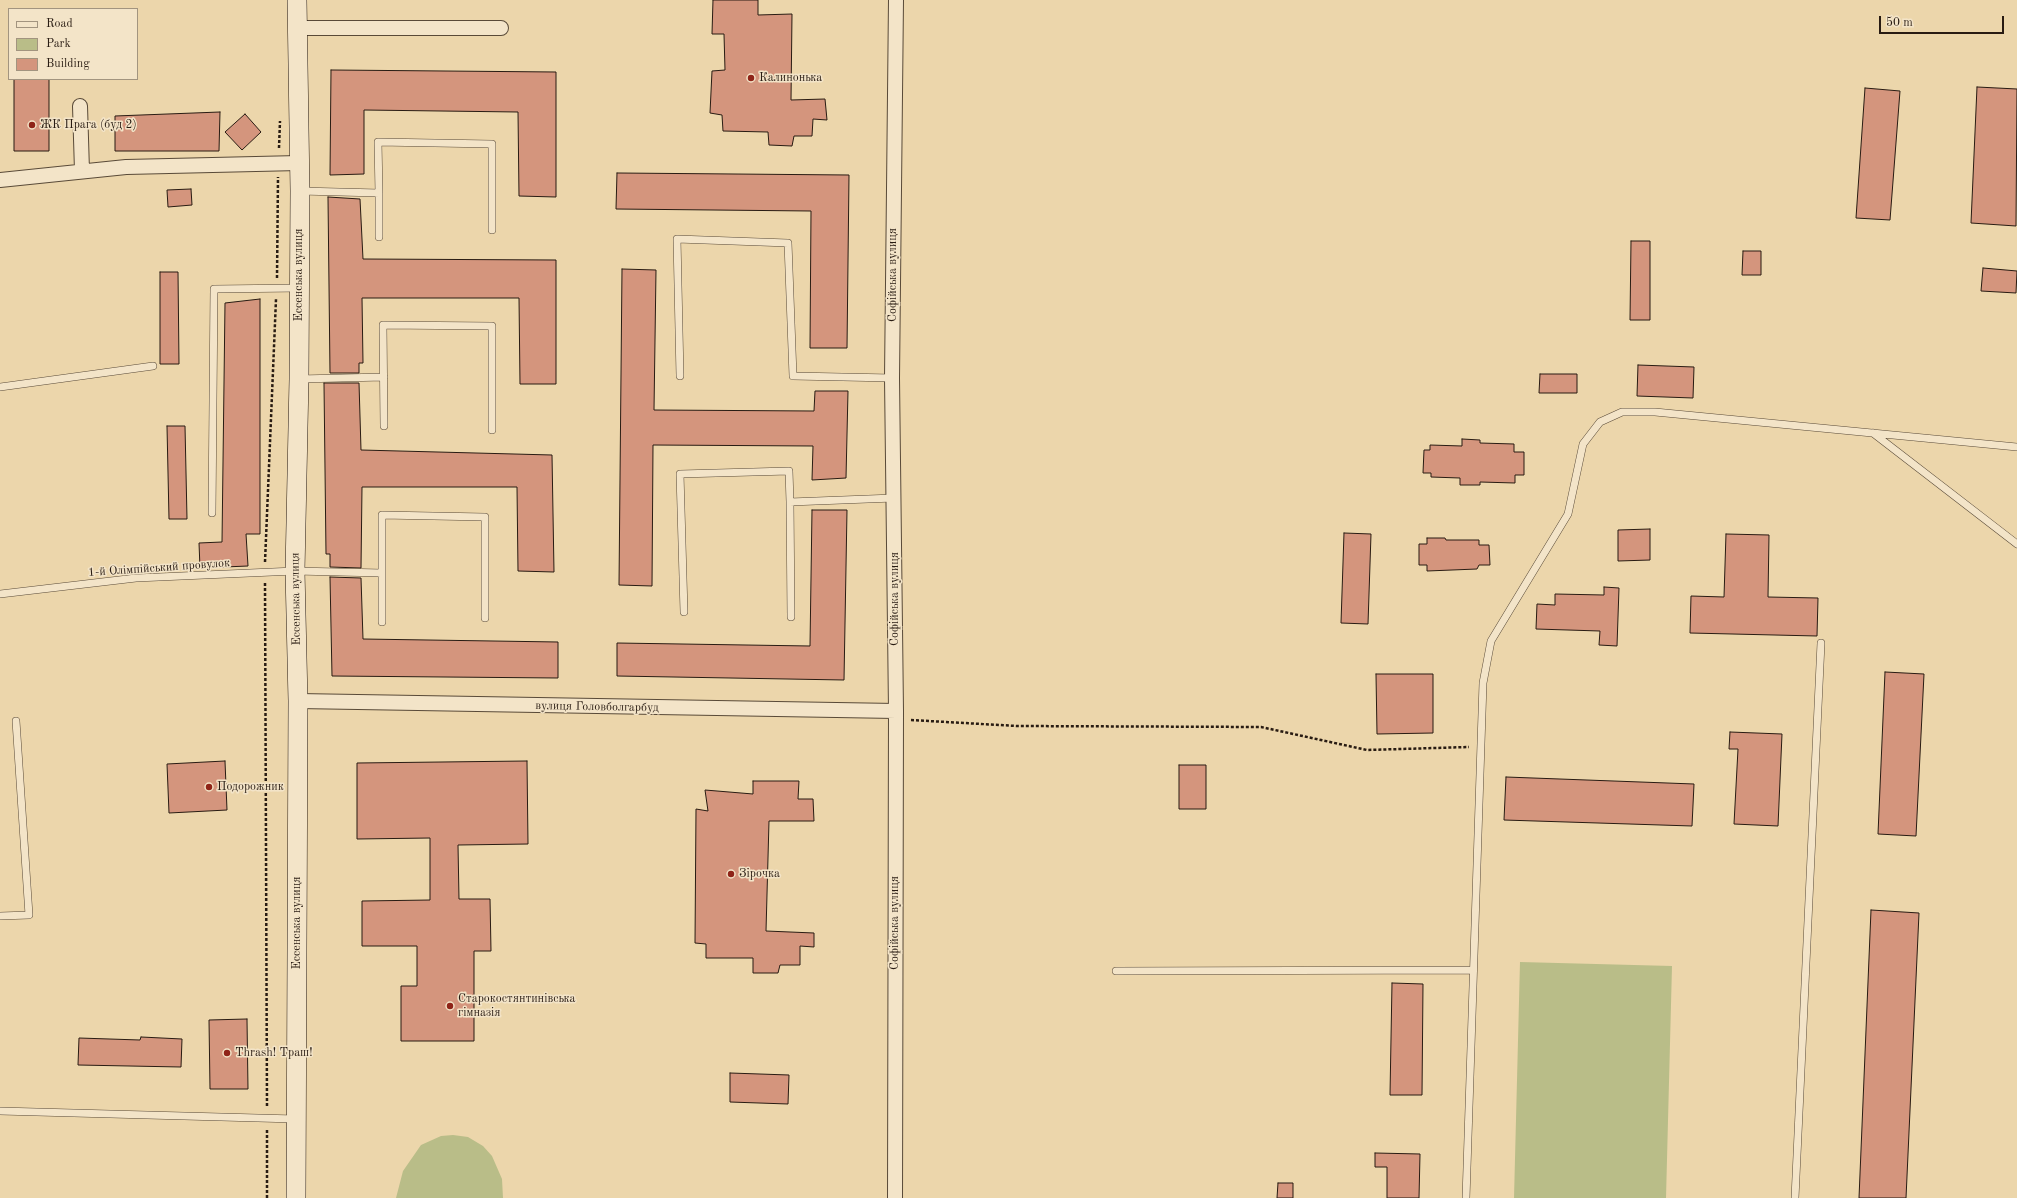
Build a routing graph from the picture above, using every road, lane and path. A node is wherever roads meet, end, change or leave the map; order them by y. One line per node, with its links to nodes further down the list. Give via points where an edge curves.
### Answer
1 (297, 0): 3 (street, Ессенська вулиця)
2 (896, 0): 20 (street, Софійська вулиця)
3 (298, 28): 4 (street); 7 (street, Ессенська вулиця)
4 (501, 28)
5 (80, 106): 9 (street)
6 (280, 116): 8 (path)
7 (299, 163): 8 (street); 11 (street, Ессенська вулиця)
8 (278, 164): 9 (street, via 126,167); 15 (path)
9 (82, 171): 10 (street)
10 (0, 180)
11 (300, 190): 12 (lane); 16 (street, Ессенська вулиця)
12 (379, 193): 13 (lane, via 378,142 492,144); 14 (lane)
13 (492, 230)
14 (379, 237)
15 (277, 288): 16 (lane); 29 (lane, via 214,289); 32 (path)
16 (299, 288): 21 (street, Ессенська вулиця)
17 (153, 366): 22 (lane)
18 (680, 376): 20 (lane, via 677,239 788,243 792,376)
19 (384, 377): 21 (lane); 23 (lane); 24 (lane, via 383,325 492,326)
20 (892, 378): 27 (street, Софійська вулиця)
21 (299, 379): 31 (street, Ессенська вулиця)
22 (0, 387)
23 (384, 426)
24 (492, 430)
25 (1873, 433): 26 (lane); 30 (lane); 43 (lane, via 1655,412 1622,412 1600,422 1583,444 1568,514 1491,641 1483,683)
26 (2017, 447)
27 (895, 498): 28 (lane); 41 (street, Софійська вулиця)
28 (790, 502): 35 (lane, via 788,471 680,474); 36 (lane)
29 (212, 513)
30 (2017, 544)
31 (295, 572): 32 (lane, 1-й Олімпійський провулок); 33 (lane, 1-й Олімпійський провулок); 40 (street, Ессенська вулиця)
32 (265, 573): 34 (lane, 1-й Олімпійський провулок, via 136,578); 48 (path)
33 (382, 573): 37 (lane, via 382,515 485,517); 38 (lane)
34 (0, 594)
35 (684, 612)
36 (791, 617)
37 (485, 618)
38 (382, 622)
39 (1822, 644): 54 (lane)
40 (298, 701): 41 (street, вулиця Головболгарбуд); 49 (street, Ессенська вулиця)
41 (901, 716): 43 (path, via 1017,726 1261,726 1367,750); 52 (street, Софійська вулиця)
42 (16, 720): 44 (lane, via 29,915)
43 (1481, 747): 45 (lane)
44 (0, 916)
45 (1473, 970): 46 (lane); 53 (lane)
46 (1116, 971)
47 (0, 1111): 48 (lane)
48 (267, 1118): 49 (lane); 50 (path)
49 (297, 1119): 51 (street, Ессенська вулиця)
50 (267, 1198)
51 (296, 1198)
52 (895, 1198)
53 (1466, 1198)
54 (1795, 1198)

